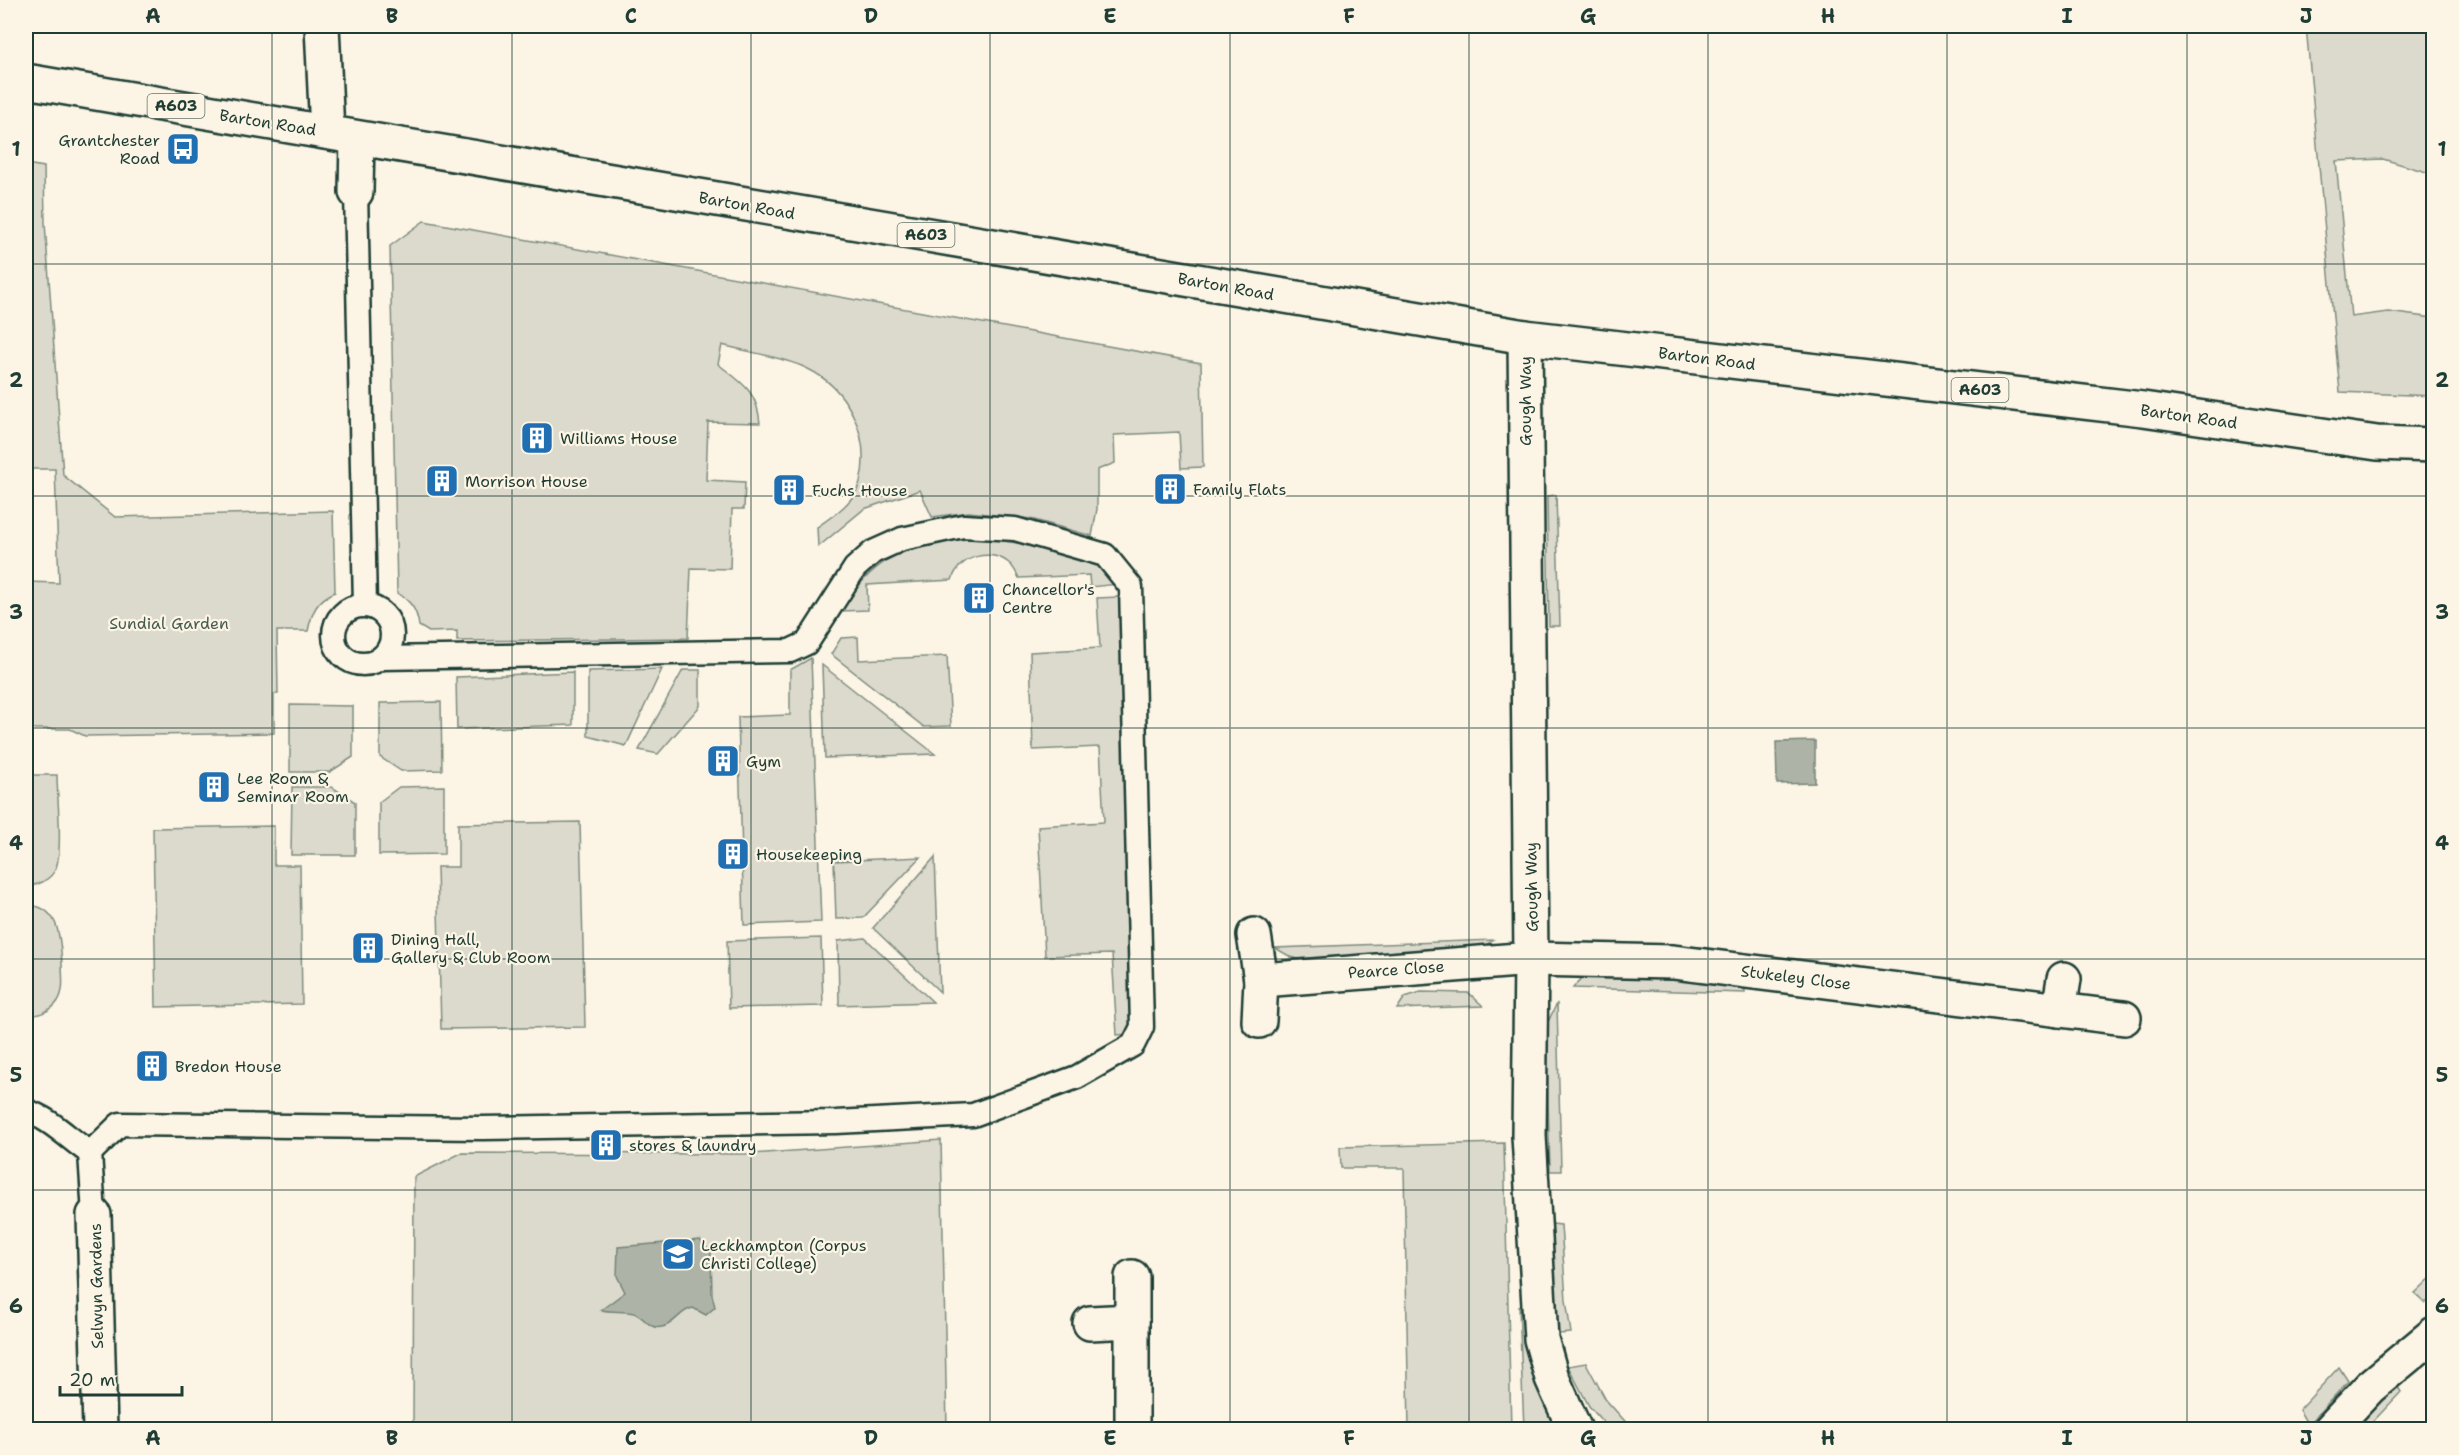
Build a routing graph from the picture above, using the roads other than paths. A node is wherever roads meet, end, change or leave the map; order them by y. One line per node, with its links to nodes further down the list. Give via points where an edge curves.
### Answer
1 (322, 26): 3 (street)
2 (26, 81): 3 (street, Barton Road / A603)
3 (342, 135): 4 (street); 5 (street, Barton Road / A603)
4 (356, 192): 7 (lane)
5 (1525, 337): 6 (street, Barton Road / A603, via 2131,408 2377,443); 10 (street, Gough Way)
6 (2433, 445)
7 (365, 605): 8 (lane, via 385,614 390,623 393,639); 8 (lane, via 345,612 337,621 334,638 343,656 351,661 363,665)
8 (381, 657): 15 (lane, via 790,651 807,643 855,567 873,552 902,539 963,526 1015,529 1106,555 1131,587 1142,1027 1132,1045 1077,1077 973,1115 836,1122 493,1128 120,1124)
9 (1254, 935): 11 (street)
10 (1531, 959): 11 (street, Pearce Close); 12 (street, Stukeley Close, via 1673,962 2061,994); 23 (street, Gough Way, via 1529,1136 1541,1340 1552,1378)
11 (1261, 980): 13 (street)
12 (2124, 1018)
13 (1258, 1021)
14 (26, 1111): 15 (lane, via 47,1120)
15 (90, 1153): 16 (lane)
16 (94, 1215): 21 (street, Selwyn Gardens)
17 (1132, 1277): 18 (street)
18 (1132, 1321): 19 (street); 22 (street)
19 (1090, 1323)
20 (2433, 1334): 24 (street, via 2370,1387)
21 (100, 1430)
22 (1132, 1430)
23 (1575, 1430)
24 (2330, 1430)

